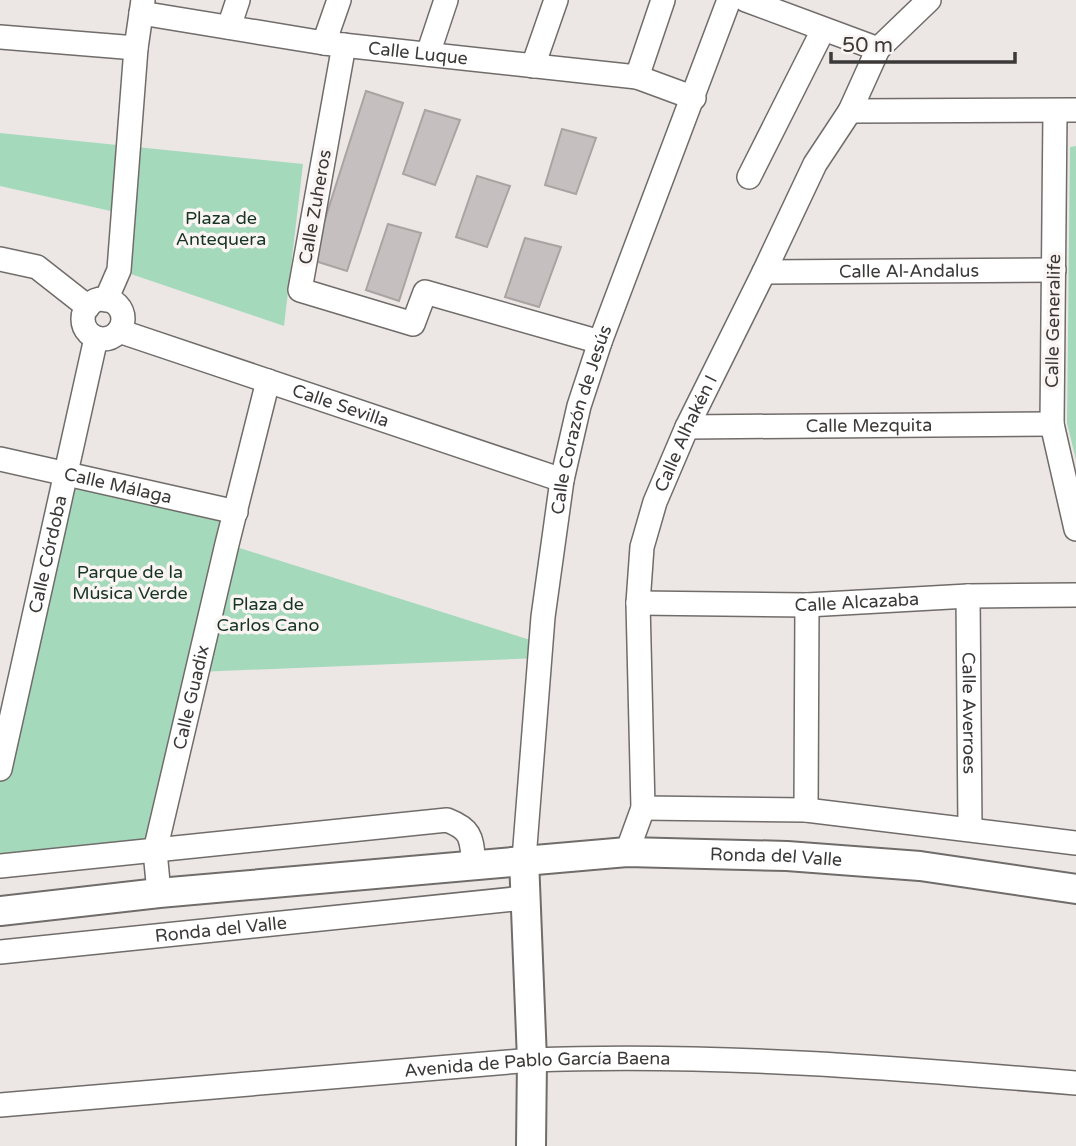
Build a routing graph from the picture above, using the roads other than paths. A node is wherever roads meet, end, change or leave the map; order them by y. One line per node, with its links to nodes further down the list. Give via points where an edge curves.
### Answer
1 (238, 0): 10 (street)
2 (339, 0): 13 (street)
3 (446, 0): 16 (street)
4 (556, 0): 17 (street)
5 (663, 0): 18 (street)
6 (729, 0): 19 (street, Calle Corazón de Jesús)
7 (746, 0): 11 (street)
8 (929, 0): 15 (street)
9 (142, 7): 10 (street, Calle Luque); 14 (street)
10 (229, 27): 13 (street, Calle Luque)
11 (823, 30): 15 (street); 22 (street)
12 (0, 37): 14 (street)
13 (334, 44): 16 (street, Calle Luque); 29 (street, Calle Zuheros, via 300,290 413,324 425,292)
14 (136, 48): 26 (street, via 119,270)
15 (877, 49): 21 (street, Calle Alhakén I)
16 (428, 54): 17 (street, Calle Luque)
17 (533, 66): 18 (street, Calle Luque)
18 (637, 77): 19 (street, Calle Luque)
19 (694, 98): 29 (street, Calle Corazón de Jesús)
20 (1066, 110): 21 (street); 24 (street, Calle Generalife)
21 (850, 111): 25 (street, Calle Alhakén I, via 815,164)
22 (749, 177)
23 (0, 259): 26 (street, via 37,267)
24 (1054, 270): 25 (street, Calle Al-Andalus); 31 (street, Calle Generalife)
25 (765, 272): 32 (street, Calle Alhakén I)
26 (97, 303): 27 (street, via 118,306 122,312); 28 (street, via 83,318 86,330)
27 (119, 331): 28 (street, via 109,338); 30 (street, Calle Sevilla)
28 (96, 338): 34 (street, Calle Córdoba)
29 (600, 342): 35 (street, Calle Corazón de Jesús)
30 (268, 381): 35 (street, Calle Sevilla); 36 (street, Calle Guadix)
31 (1052, 424): 32 (street, Calle Mezquita); 37 (street, Calle Generalife)
32 (687, 427): 40 (street, Calle Alhakén I, via 655,502 642,547)
33 (0, 459): 34 (street, Calle Málaga)
34 (65, 474): 36 (street, Calle Málaga); 42 (street, Calle Córdoba)
35 (562, 480): 49 (street, Calle Corazón de Jesús, via 542,617)
36 (236, 512): 47 (street, Calle Guadix)
37 (1076, 529)
38 (1076, 595): 39 (street, Calle Alcazaba)
39 (968, 596): 41 (street, Calle Alcazaba); 45 (street, Calle Averroes)
40 (638, 603): 41 (street, Calle Alcazaba); 43 (street, Calle Alhakén I)
41 (807, 605): 44 (street)
42 (0, 769)
43 (643, 808): 44 (street); 48 (street, Calle Alhakén I)
44 (806, 810): 45 (street)
45 (970, 829): 46 (street)
46 (1076, 844)
47 (155, 851): 50 (street, via 447,820 461,825 471,836); 51 (street); 53 (street, Calle Guadix)
48 (627, 852): 49 (street, Ronda del Valle); 52 (street, Ronda del Valle, via 787,856 920,866)
49 (524, 859): 50 (street, Ronda del Valle); 54 (street)
50 (474, 864): 53 (street, Ronda del Valle)
51 (0, 866)
52 (1076, 889)
53 (159, 893): 55 (street, Ronda del Valle)
54 (524, 898): 56 (street, Ronda del Valle); 57 (street)
55 (0, 911)
56 (0, 952)
57 (533, 1060): 58 (street, Avenida de Pablo García Baena, via 861,1066); 59 (street, Avenida de Pablo García Baena); 60 (street)
58 (1076, 1083)
59 (0, 1105)
60 (531, 1146)

